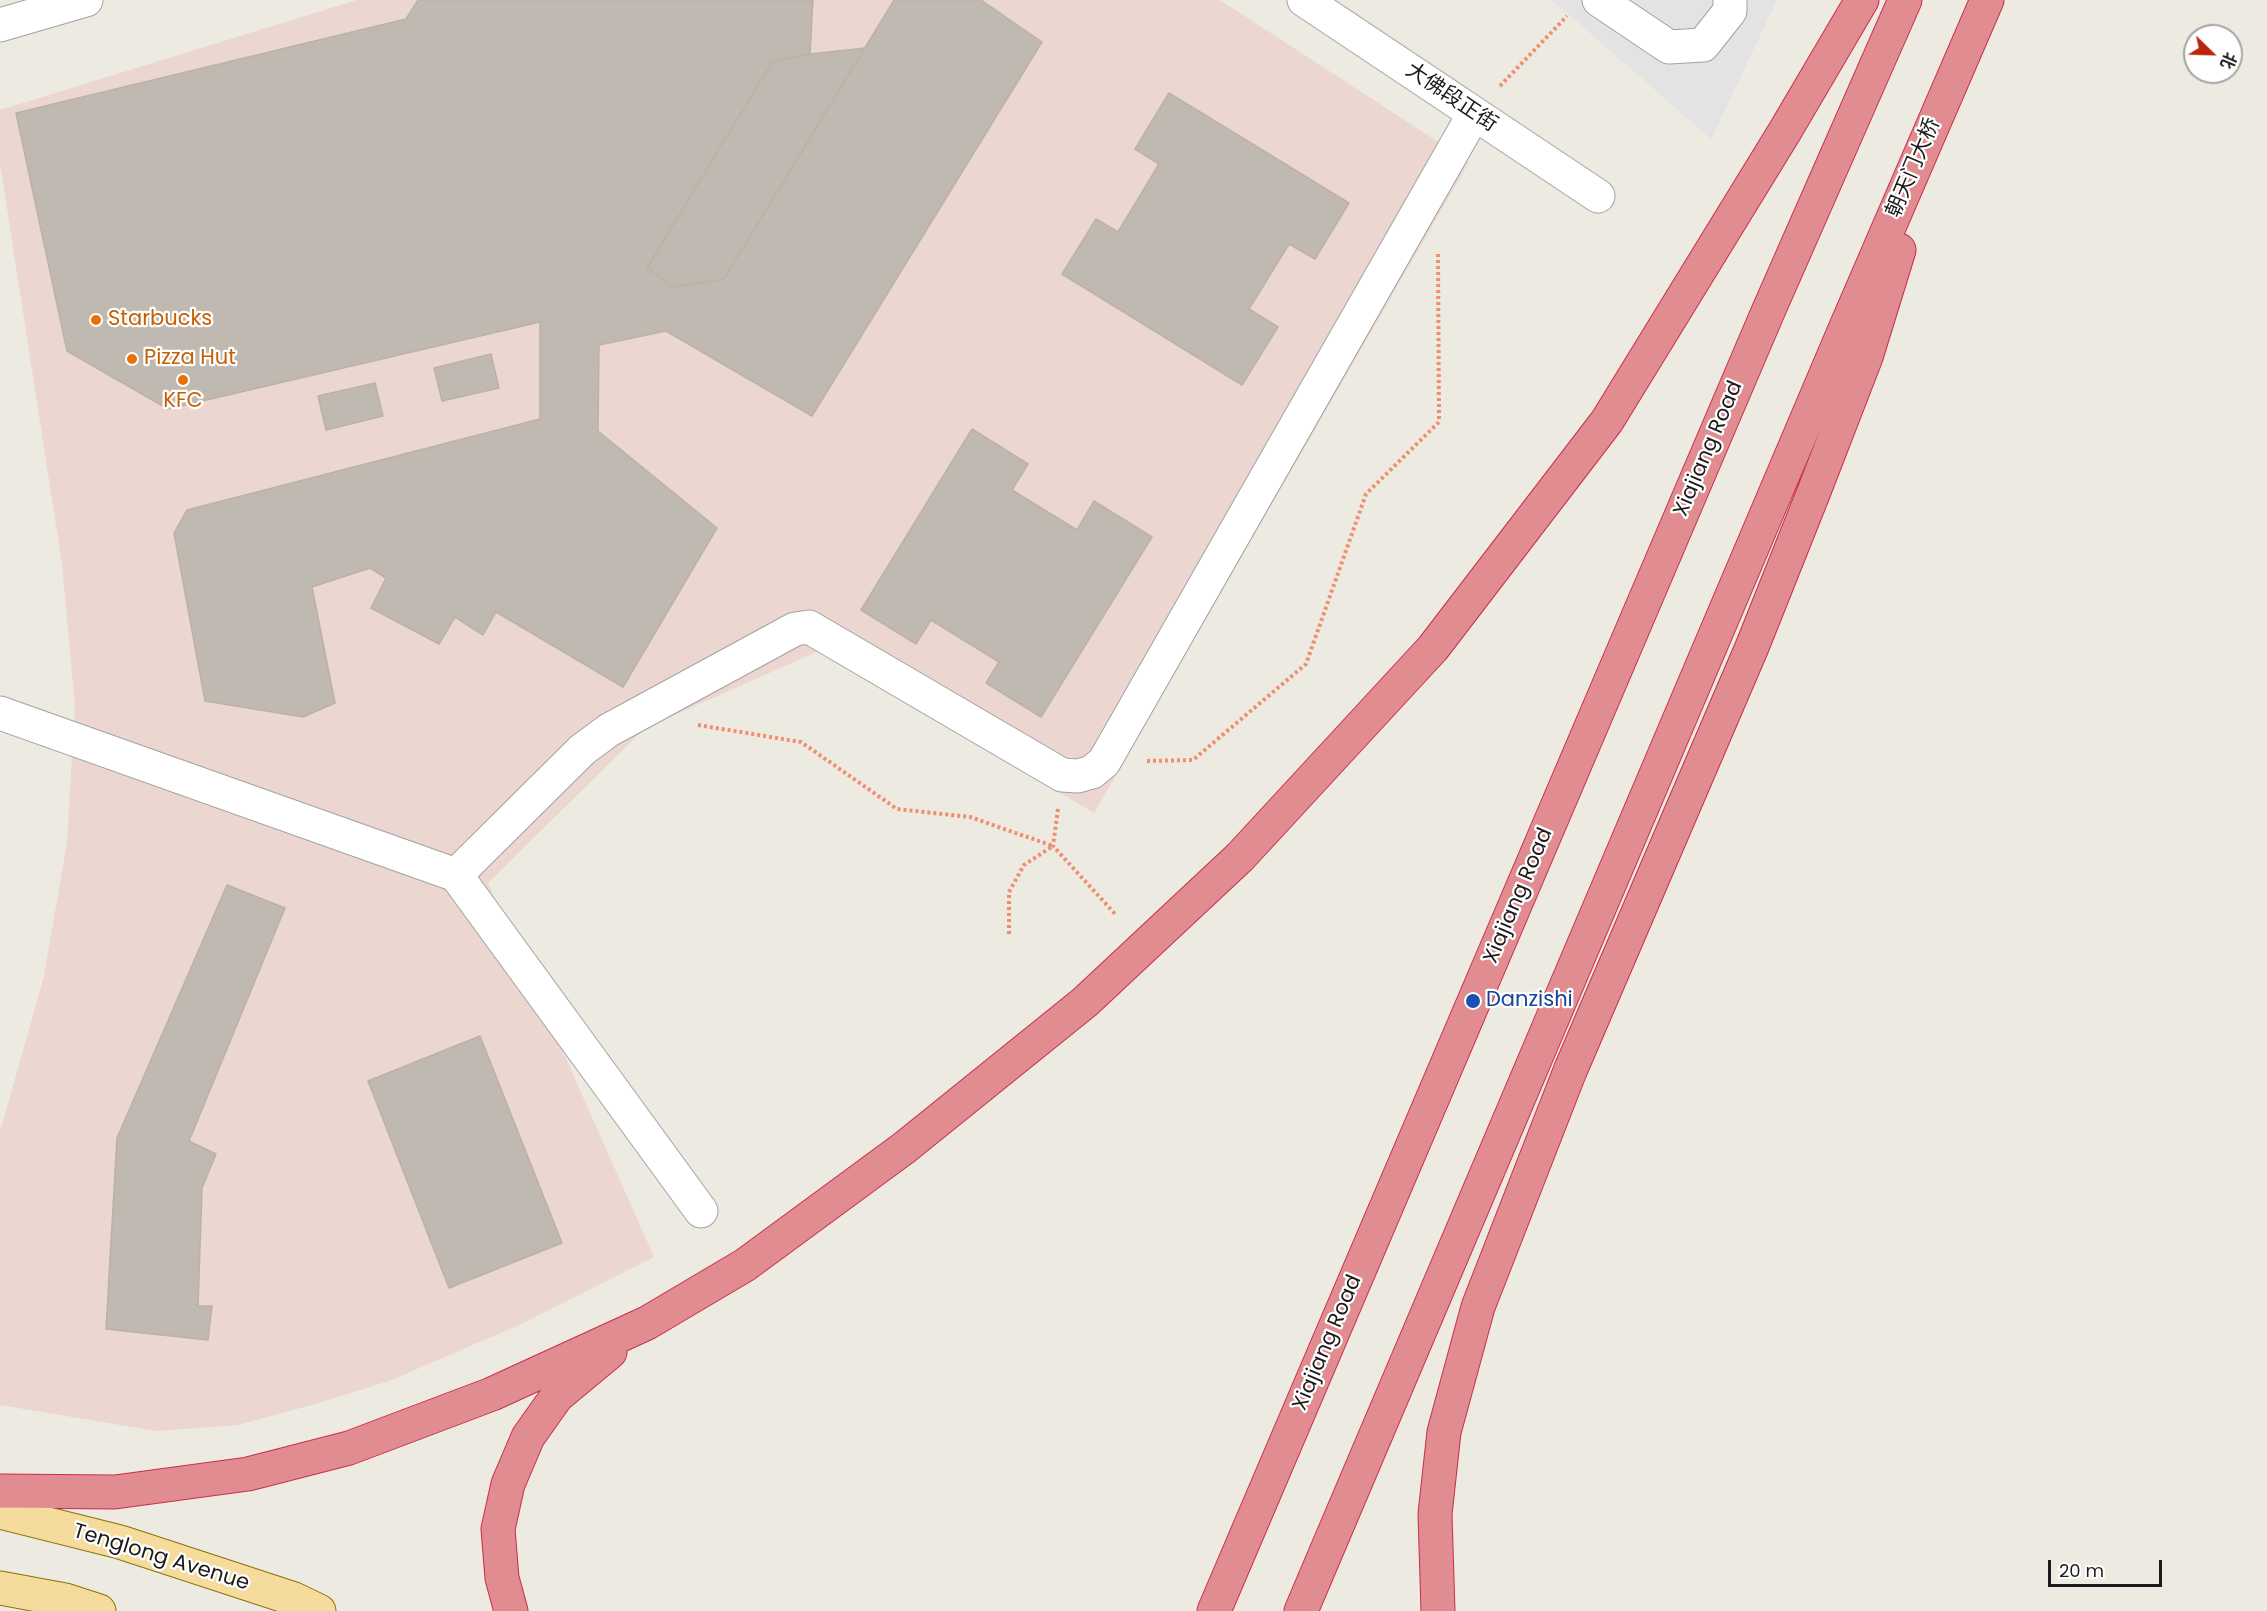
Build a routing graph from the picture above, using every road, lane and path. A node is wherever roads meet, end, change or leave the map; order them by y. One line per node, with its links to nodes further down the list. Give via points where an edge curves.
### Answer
1 (86, 0): 8 (street)
2 (1304, 0): 10 (street, 大佛段正街)
3 (1730, 0): 7 (street, via 1730,11 1703,45 1669,47)
4 (1862, 0): 22 (highway, via 1607,421 1432,648 1240,857 1085,1002 904,1148 745,1265)
5 (1905, 0): 29 (highway, Xiajiang Road, via 1767,314)
6 (1987, 0): 9 (highway, 朝天门大桥)
7 (1587, 4): 10 (path)
8 (0, 25)
9 (1944, 98): 30 (highway, 朝天门大桥); 31 (highway, via 1866,357 1752,647 1570,1071 1478,1307 1444,1432 1435,1514)
10 (1474, 114): 11 (street, 大佛段正街); 15 (street)
11 (1598, 196)
12 (1438, 247): 15 (path, via 1439,422 1366,495 1306,664 1193,760)
13 (0, 713): 18 (street)
14 (696, 724): 17 (path, via 801,742 897,809 970,817)
15 (1104, 762): 16 (street, via 1092,772)
16 (1062, 775): 17 (path); 18 (street, via 809,627 795,629 609,730 582,750)
17 (1053, 846): 19 (path); 20 (path, via 1024,866 1009,892)
18 (456, 875): 21 (street)
19 (1116, 915)
20 (1009, 934)
21 (701, 1211)
22 (646, 1323): 23 (highway, via 492,1394 349,1448 248,1474 115,1492); 28 (highway, via 557,1396 528,1437 508,1484 498,1529 502,1578)
23 (0, 1491)
24 (0, 1512): 27 (main road, Tenglong Avenue, via 120,1542)
25 (0, 1588): 26 (main road, via 65,1600)
26 (99, 1611)
27 (320, 1611)
28 (511, 1611)
29 (1214, 1611)
30 (1300, 1611)
31 (1438, 1611)

